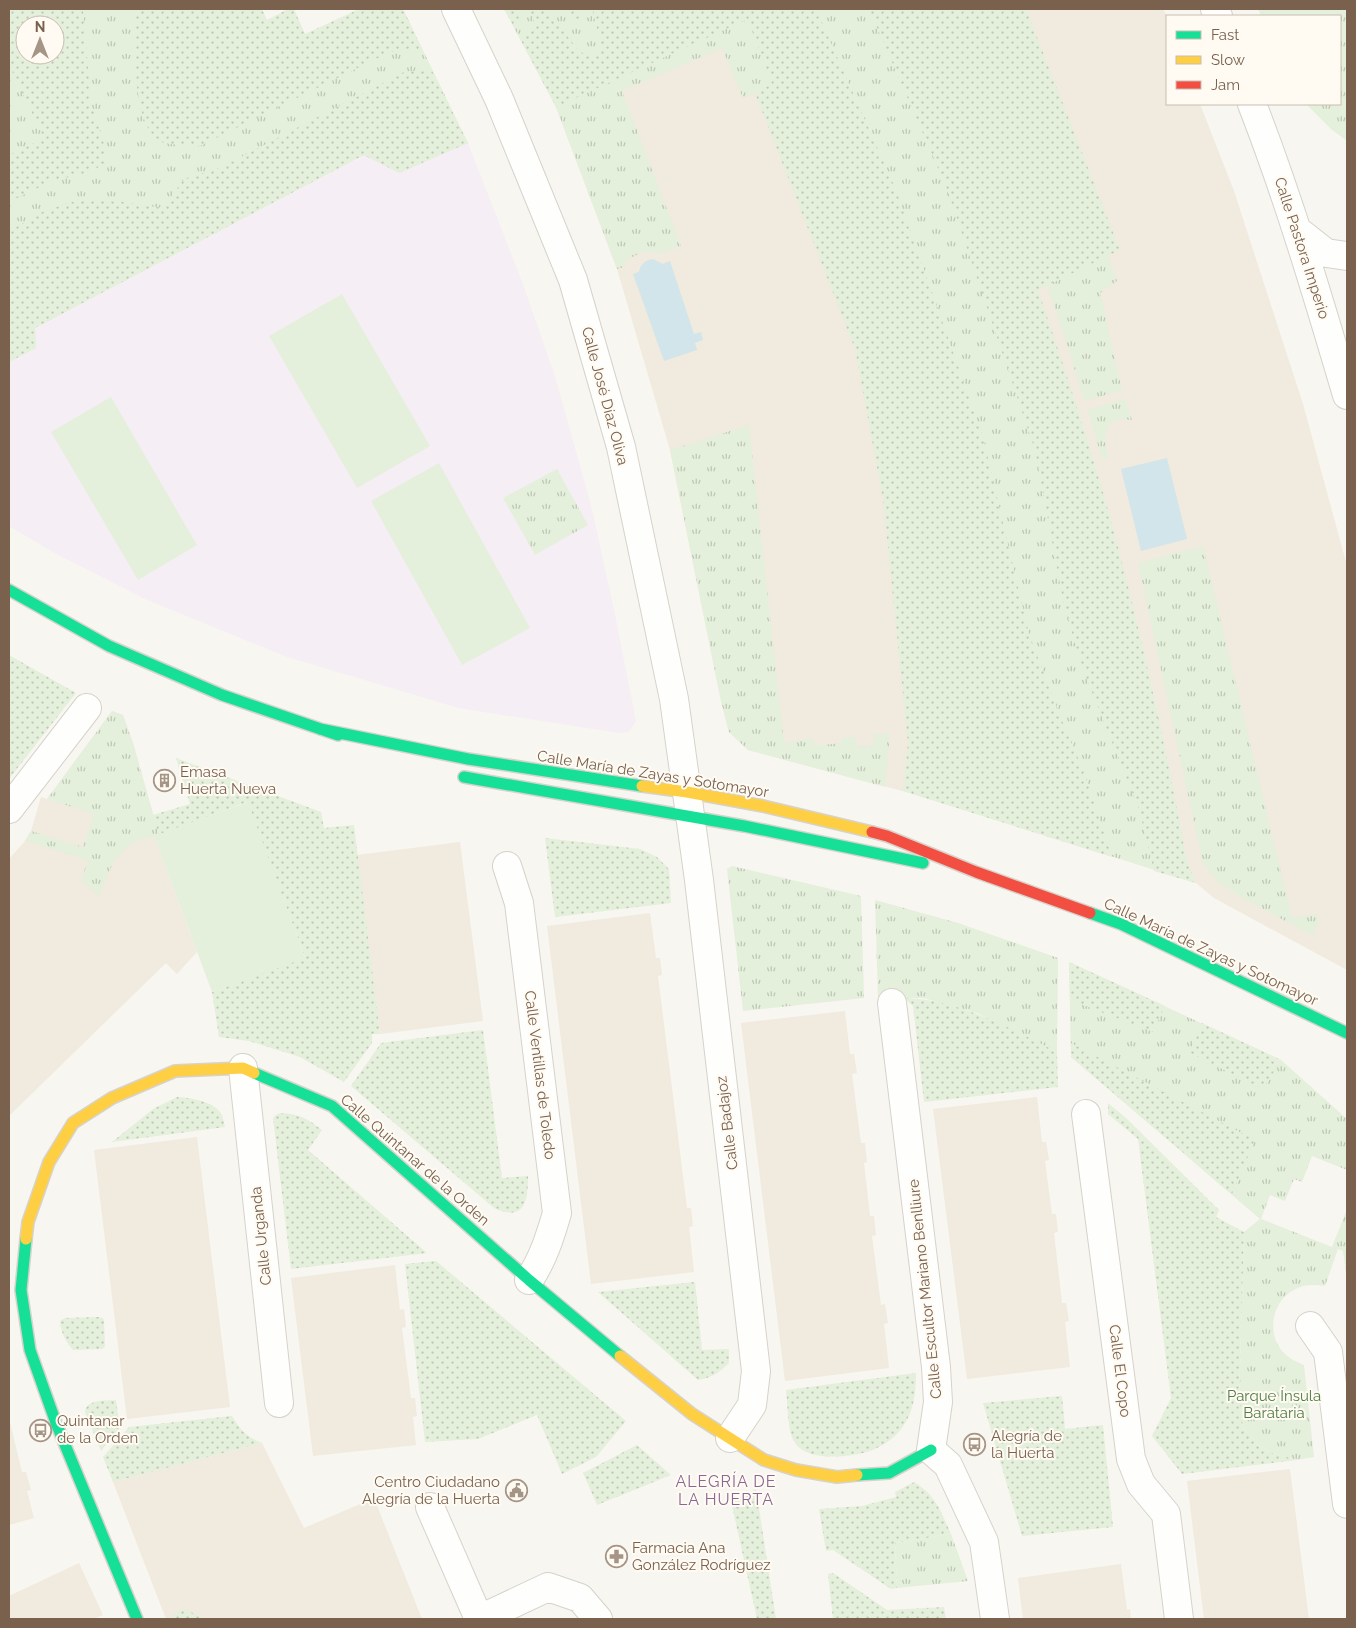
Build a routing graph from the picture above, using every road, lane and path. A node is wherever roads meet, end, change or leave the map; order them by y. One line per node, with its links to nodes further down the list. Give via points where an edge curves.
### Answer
1 (456, 9): 11 (street, Calle José Díaz Oliva, via 499,99 573,280 621,447 674,699)
2 (1252, 105): 3 (street, Calle Pastora Imperio)
3 (1298, 231): 4 (street, via 1326,253); 5 (street, Calle Pastora Imperio)
4 (1347, 256)
5 (1347, 395)
6 (9, 590): 8 (street, Calle María de Zayas y Sotomayor, via 109,646 222,694)
7 (87, 708): 12 (street)
8 (320, 729): 9 (street, Calle María de Zayas y Sotomayor); 11 (street, Calle María de Zayas y Sotomayor, via 468,759 597,780)
9 (411, 759)
10 (456, 774): 11 (street, Calle María de Zayas y Sotomayor, via 594,801)
11 (688, 803): 14 (street, Calle María de Zayas y Sotomayor, via 760,828 881,856); 14 (street, Calle María de Zayas y Sotomayor, via 763,806 887,836); 23 (street, Calle Badajoz, via 756,1371 752,1405)
12 (9, 809)
13 (507, 866): 19 (street, Calle Ventillas de Toledo, via 519,904 557,1213 550,1239)
14 (976, 872): 16 (street, Calle María de Zayas y Sotomayor, via 1121,924)
15 (892, 1002): 24 (street, Calle Escultor Mariano Benlliure, via 936,1367 938,1402)
16 (1347, 1033)
17 (243, 1068): 19 (street, Calle Quintanar de la Orden, via 332,1106); 20 (street, Calle Quintanar de la Orden, via 175,1070 112,1098 73,1123 49,1162 28,1222); 22 (street, Calle Urganda)
18 (1086, 1114): 31 (street, Calle El Copo, via 1132,1459 1141,1484 1166,1514)
19 (529, 1280): 23 (street, Calle Quintanar de la Orden, via 692,1414)
20 (15, 1288): 27 (street, Calle Quintanar de la Orden, via 30,1350 56,1423)
21 (1310, 1326): 25 (street, via 1328,1352)
22 (279, 1403)
23 (730, 1438): 24 (street, Calle Quintanar de la Orden, via 764,1460 837,1477 888,1473)
24 (931, 1450): 30 (street, via 948,1465 984,1542)
25 (1347, 1504)
26 (430, 1507): 28 (street)
27 (137, 1619)
28 (480, 1619): 29 (street, via 548,1588 580,1598)
29 (598, 1619)
30 (995, 1619)
31 (1179, 1619)

